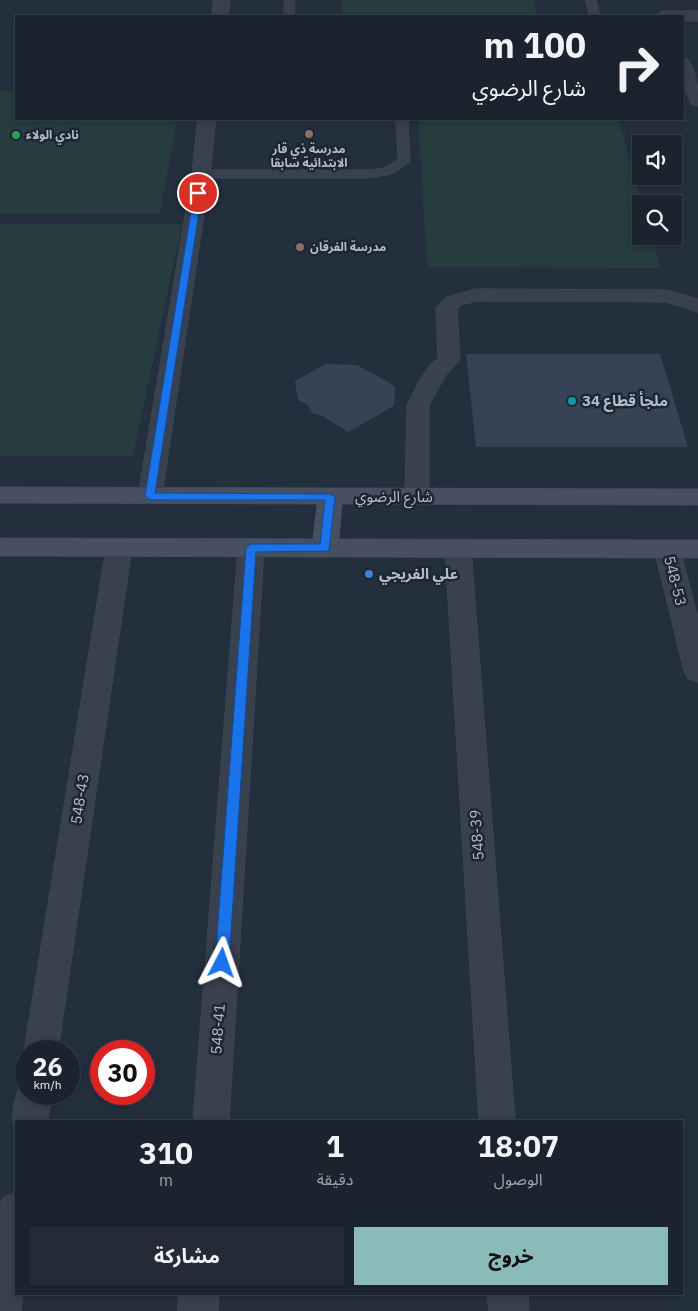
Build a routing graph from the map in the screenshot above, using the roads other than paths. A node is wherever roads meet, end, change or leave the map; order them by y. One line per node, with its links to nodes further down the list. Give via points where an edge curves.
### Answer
1 (222, 0): 5 (street)
2 (290, 0): 6 (lane)
3 (591, 0): 7 (lane)
4 (658, 0): 8 (street)
5 (220, 15)
6 (288, 15)
7 (596, 15)
8 (664, 15)
9 (684, 16): 10 (street)
10 (698, 16)
11 (684, 67): 12 (street)
12 (698, 101)
13 (207, 120): 15 (street)
14 (402, 120): 15 (lane, via 404,162 387,170 369,174)
15 (201, 174): 18 (street)
16 (698, 306): 20 (street, via 668,296 632,295 476,295 454,301 446,308 449,360 438,370 418,405)
17 (0, 495): 18 (street, شارع الرضوي)
18 (150, 496): 19 (street, شارع الرضوي)
19 (330, 497): 20 (street, شارع الرضوي); 25 (street)
20 (417, 497): 21 (street, شارع الرضوي)
21 (698, 497)
22 (0, 547): 23 (street)
23 (119, 548): 24 (street); 30 (street, 548-43)
24 (251, 548): 25 (street); 33 (street, 548-41)
25 (325, 548): 26 (street)
26 (458, 548): 27 (street); 34 (street, 548-39)
27 (667, 549): 28 (street); 29 (street, 548-53)
28 (698, 549)
29 (698, 672)
30 (43, 1040)
31 (32, 1105): 32 (street)
32 (30, 1120)
33 (211, 1120)
34 (497, 1120)
35 (15, 1219): 38 (street)
36 (199, 1295): 39 (street)
37 (508, 1295): 40 (street)
38 (1, 1311)
39 (198, 1311)
40 (510, 1311)

